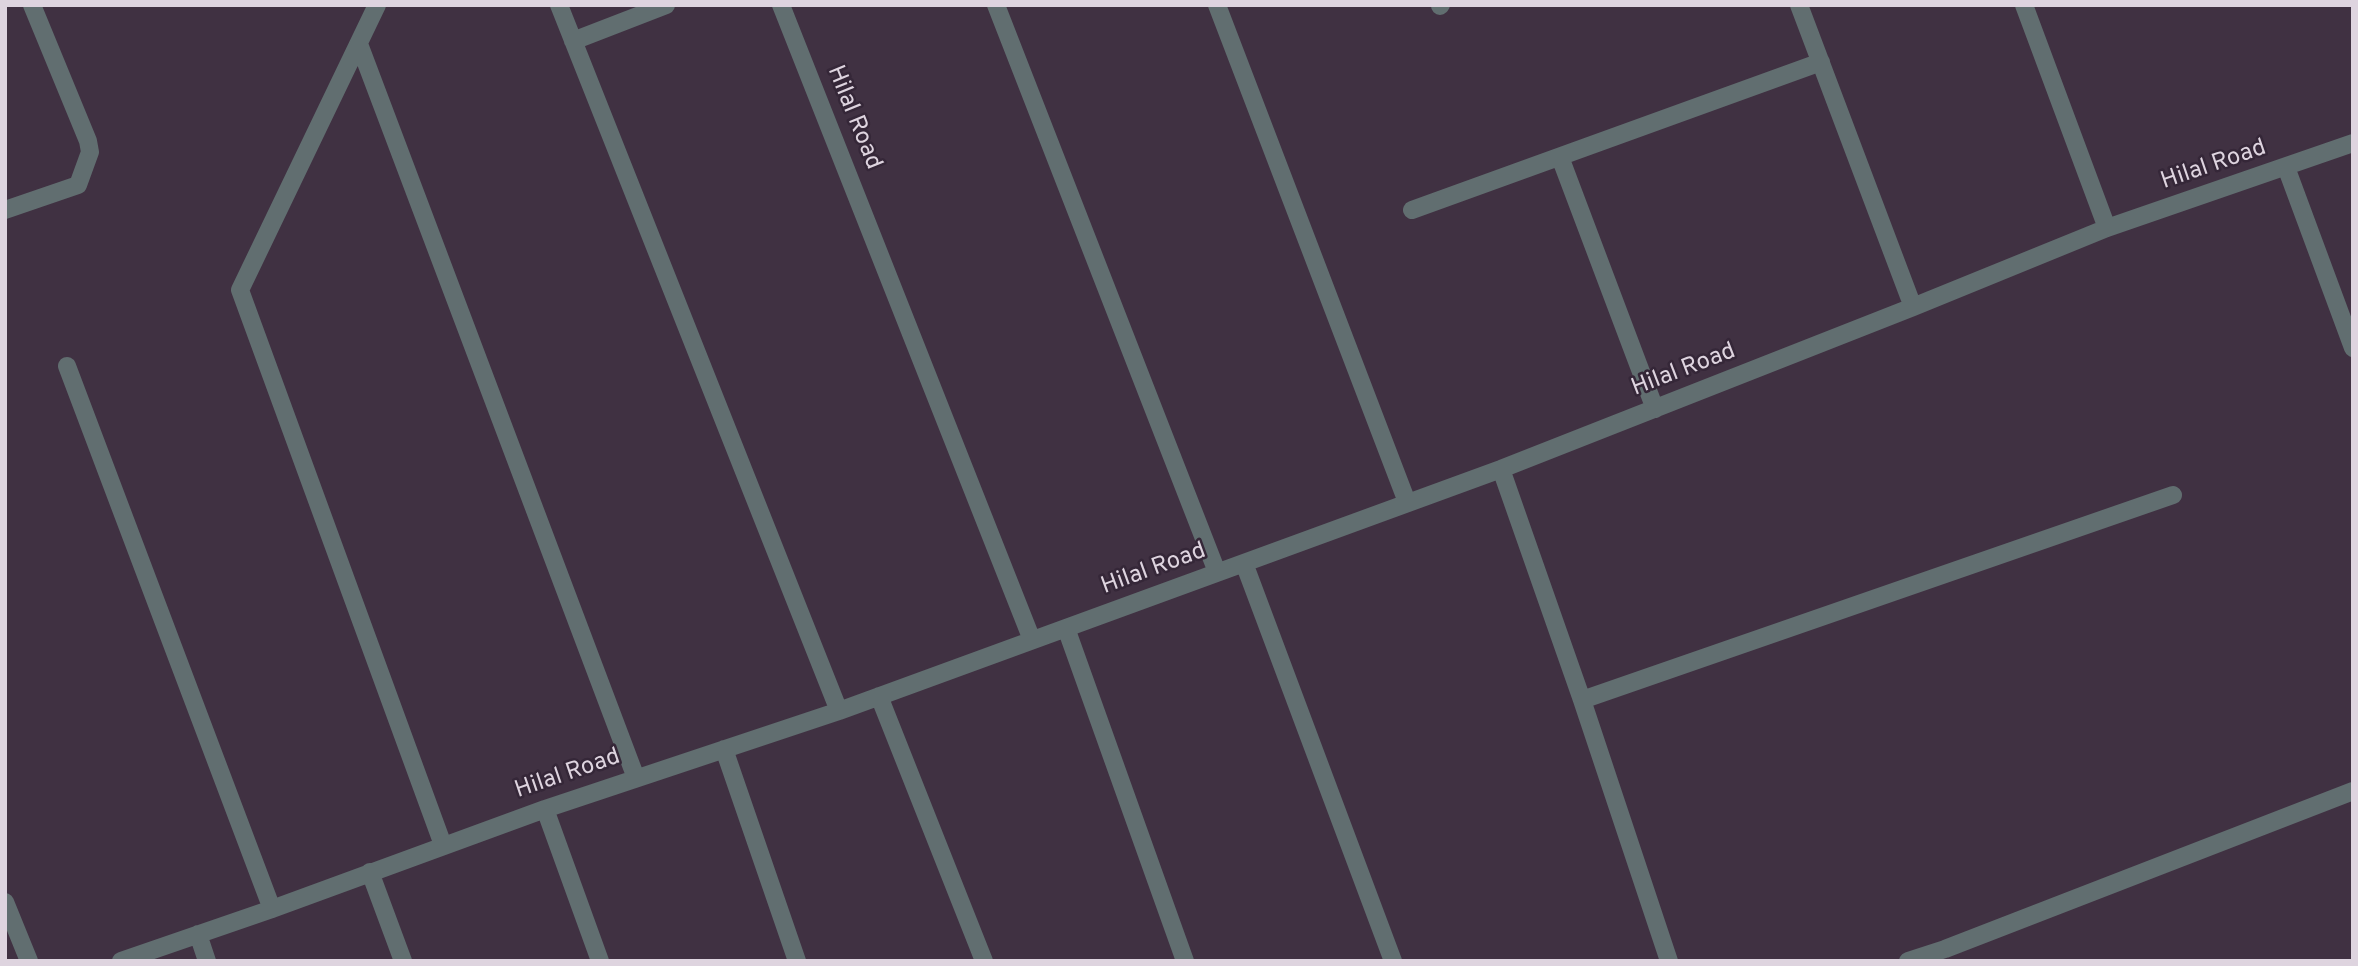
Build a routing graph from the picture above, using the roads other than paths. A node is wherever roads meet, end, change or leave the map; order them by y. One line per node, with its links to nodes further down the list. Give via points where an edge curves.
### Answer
1 (32, 5): 16 (street, via 90,152 78,185)
2 (377, 5): 11 (street)
3 (559, 5): 10 (street)
4 (666, 5): 10 (street)
5 (782, 5): 29 (street, Hilal Road)
6 (996, 5): 27 (street)
7 (1217, 5): 25 (street)
8 (1800, 5): 12 (street)
9 (2024, 5): 18 (street)
10 (573, 41): 32 (street)
11 (359, 44): 34 (street); 37 (street, via 240,290)
12 (1821, 62): 14 (street); 19 (street)
13 (2353, 144): 15 (street, Hilal Road)
14 (1560, 158): 17 (street); 22 (street)
15 (2286, 167): 18 (street, Hilal Road); 20 (street)
16 (5, 210)
17 (1412, 210)
18 (2107, 228): 19 (street, Hilal Road)
19 (1913, 307): 22 (street, Hilal Road)
20 (2353, 348)
21 (67, 366): 40 (street)
22 (1655, 409): 23 (street, Hilal Road)
23 (1501, 469): 25 (street, Hilal Road); 31 (street)
24 (2173, 495): 31 (street)
25 (1408, 502): 26 (street, Hilal Road)
26 (1244, 563): 27 (street, Hilal Road); 51 (street)
27 (1217, 572): 28 (street, Hilal Road)
28 (1066, 628): 29 (street, Hilal Road); 50 (street)
29 (1032, 640): 30 (street, Hilal Road)
30 (879, 696): 32 (street, Hilal Road); 49 (street)
31 (1582, 700): 52 (street)
32 (839, 711): 33 (street, Hilal Road)
33 (723, 749): 34 (street, Hilal Road); 48 (street)
34 (636, 778): 36 (street, Hilal Road)
35 (2353, 791): 42 (street)
36 (545, 808): 37 (street, Hilal Road); 47 (street)
37 (443, 845): 38 (street, Hilal Road)
38 (370, 872): 40 (street, Hilal Road); 46 (street)
39 (5, 902): 43 (street)
40 (272, 909): 41 (street, Hilal Road)
41 (198, 934): 44 (street, Hilal Road); 45 (street)
42 (1947, 955): 53 (street)
43 (29, 961)
44 (121, 961)
45 (207, 961)
46 (403, 961)
47 (600, 961)
48 (797, 961)
49 (984, 961)
50 (1185, 961)
51 (1393, 961)
52 (1669, 961)
53 (1908, 961)

